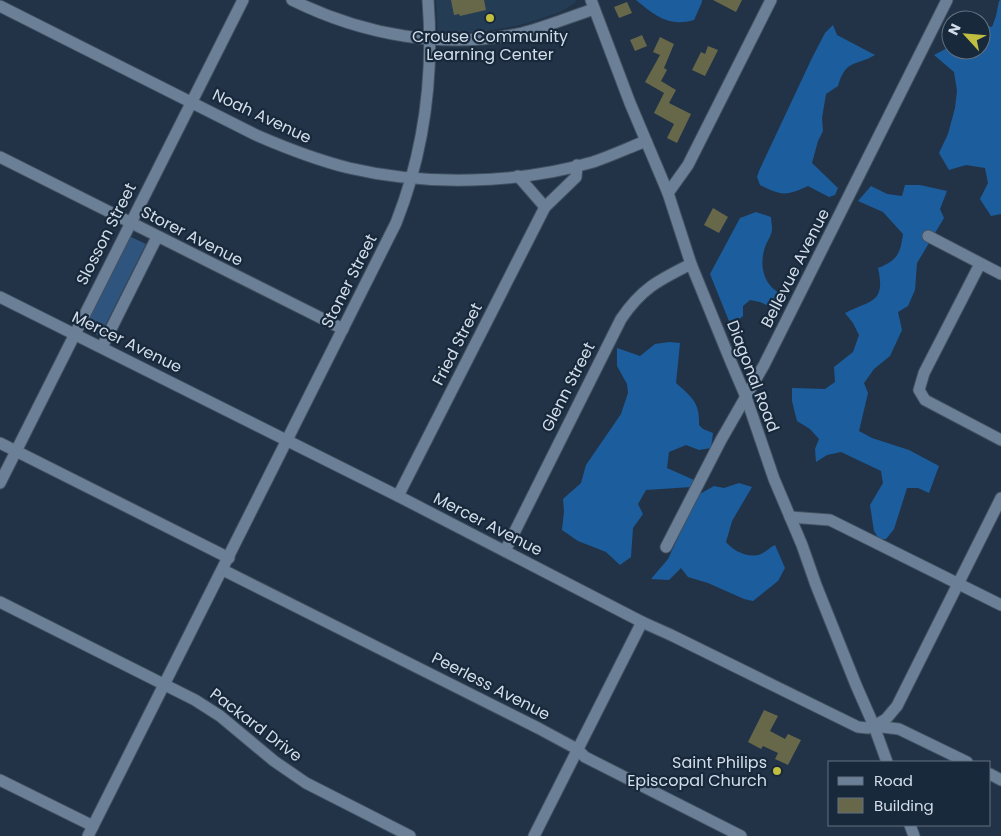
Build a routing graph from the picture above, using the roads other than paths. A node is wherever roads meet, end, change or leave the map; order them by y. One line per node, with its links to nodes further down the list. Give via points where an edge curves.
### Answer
1 (243, 0): 9 (street, Slosson Street)
2 (292, 0): 8 (street, via 354,25 399,36)
3 (428, 0): 8 (street, Stoner Street)
4 (771, 0): 15 (street, via 688,165)
5 (947, 0): 27 (street, Bellevue Avenue)
6 (593, 4): 8 (street, via 525,32 466,39); 10 (street, Diagonal Road)
7 (0, 6): 9 (street, Noah Avenue)
8 (431, 39): 14 (street, Stoner Street, via 427,103)
9 (191, 101): 14 (street, Noah Avenue, via 256,135 298,152 350,168); 17 (street, Slosson Street)
10 (646, 141): 12 (street, Noah Avenue); 15 (street, Diagonal Road)
11 (0, 157): 17 (street, Storer Avenue)
12 (577, 165): 13 (street, Noah Avenue); 16 (street, Fried Street, via 576,177)
13 (518, 176): 14 (street, Noah Avenue, via 446,180); 16 (street)
14 (411, 177): 24 (street, Stoner Street, via 396,223)
15 (668, 193): 20 (street, Diagonal Road)
16 (545, 207): 33 (street, Fried Street)
17 (130, 222): 19 (street, Storer Avenue); 25 (street, Slosson Street)
18 (928, 236): 21 (street)
19 (157, 237): 24 (street, Storer Avenue); 26 (street)
20 (691, 264): 27 (street, Diagonal Road); 37 (street, Glenn Street, via 646,289 625,313)
21 (980, 264): 22 (street); 29 (street, via 924,372 919,390 925,400)
22 (1001, 274)
23 (0, 297): 25 (street, Mercer Avenue)
24 (343, 329): 28 (street, Stoner Street)
25 (74, 334): 26 (street, Mercer Avenue); 31 (street, Slosson Street)
26 (102, 347): 28 (street, Mercer Avenue)
27 (746, 397): 35 (street, Diagonal Road); 36 (street, Bellevue Avenue)
28 (288, 440): 33 (street, Mercer Avenue); 38 (street, Stoner Street)
29 (1001, 440)
30 (0, 443): 31 (street)
31 (16, 451): 32 (street, Slosson Street); 38 (street)
32 (0, 483)
33 (398, 496): 37 (street, Mercer Avenue)
34 (1001, 498): 40 (street)
35 (790, 517): 40 (street, via 830,520); 45 (street, Diagonal Road)
36 (666, 547)
37 (505, 551): 43 (street, Mercer Avenue)
38 (228, 558): 39 (street, Stoner Street)
39 (223, 570): 44 (street); 46 (street, Peerless Avenue)
40 (958, 584): 42 (street); 45 (street, via 897,706)
41 (0, 602): 44 (street, Packard Drive)
42 (1001, 605)
43 (642, 622): 45 (street, Mercer Avenue, via 858,727); 46 (street)
44 (165, 684): 50 (street); 51 (street, Packard Drive, via 220,716 306,783)
45 (874, 726): 47 (street, Diagonal Road); 48 (street, Mercer Avenue, via 899,729)
46 (578, 749): 52 (street); 53 (street, Peerless Avenue, via 585,757)
47 (887, 761)
48 (965, 761)
49 (0, 780): 50 (street)
50 (91, 831)
51 (410, 836)
52 (534, 836)
53 (741, 836)

